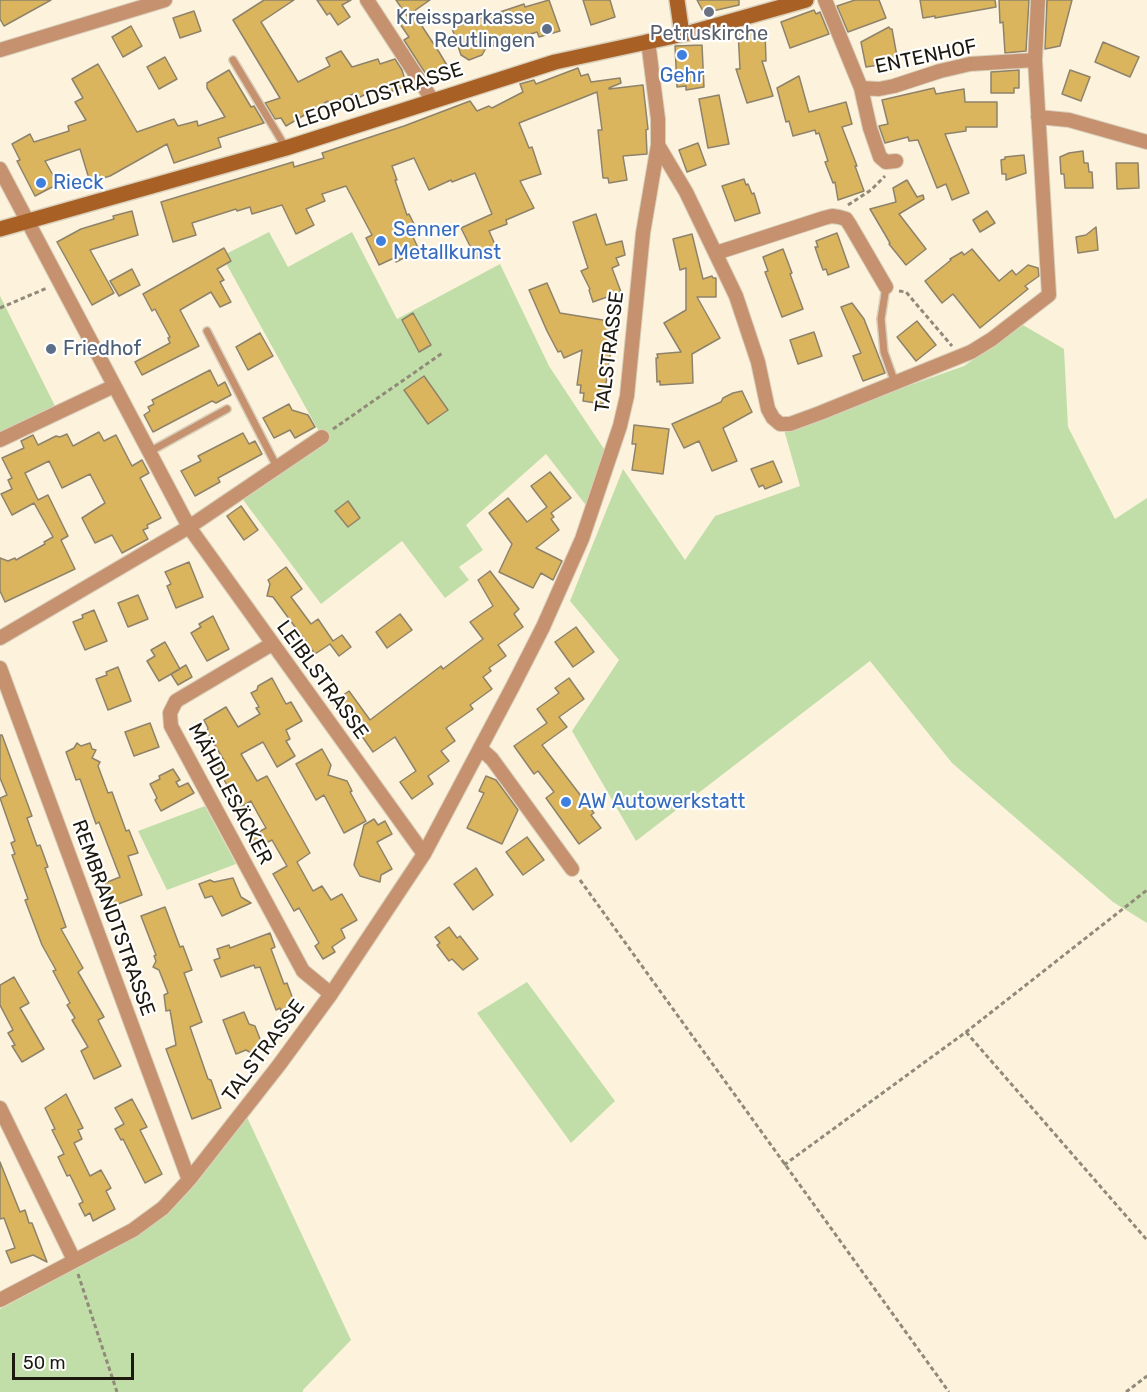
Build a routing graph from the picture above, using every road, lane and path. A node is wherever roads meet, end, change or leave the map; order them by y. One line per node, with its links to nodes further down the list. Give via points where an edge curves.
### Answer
1 (165, 0): 9 (street)
2 (367, 0): 13 (street)
3 (676, 0): 7 (street)
4 (806, 0): 7 (street, LEOPOLDSTRASSE)
5 (825, 0): 12 (street, ENTENHOF)
6 (1038, 0): 11 (street)
7 (682, 34): 8 (street, LEOPOLDSTRASSE)
8 (648, 41): 13 (street, LEOPOLDSTRASSE, via 555,62); 16 (street, TALSTRASSE)
9 (0, 50)
10 (233, 60): 17 (lane)
11 (1035, 60): 12 (street, ENTENHOF, via 970,64 894,86); 14 (street)
12 (861, 88): 18 (street, ENTENHOF, via 880,157)
13 (433, 101): 17 (street, LEOPOLDSTRASSE)
14 (1038, 117): 15 (street, via 1069,120); 29 (street, via 1049,295 992,339)
15 (1147, 142)
16 (658, 145): 23 (street); 41 (street, TALSTRASSE, via 643,232 627,396 620,426 571,566)
17 (286, 148): 21 (street, LEOPOLDSTRASSE)
18 (891, 162): 20 (path, via 885,178 843,208)
19 (0, 169): 21 (street, LEIBLSTRASSE)
20 (840, 217): 23 (street, via 832,216); 25 (street, via 850,225)
21 (28, 221): 22 (street, LEOPOLDSTRASSE); 24 (street, LEIBLSTRASSE)
22 (0, 229)
23 (716, 253): 30 (street, via 745,321 768,409 780,424 790,424)
24 (60, 283): 26 (path); 31 (street, LEIBLSTRASSE)
25 (886, 287): 29 (path, via 906,292); 30 (lane, via 881,319 884,351)
26 (0, 308)
27 (207, 331): 36 (lane)
28 (444, 352): 33 (path)
29 (961, 357): 30 (street)
30 (895, 383)
31 (114, 386): 34 (street); 35 (street, LEIBLSTRASSE)
32 (227, 409): 35 (lane)
33 (322, 437): 36 (street)
34 (0, 440)
35 (149, 452): 37 (street, LEIBLSTRASSE)
36 (277, 467): 37 (street)
37 (189, 526): 38 (street); 39 (street, LEIBLSTRASSE)
38 (0, 638)
39 (272, 644): 42 (street, LEIBLSTRASSE); 45 (street, MÄHDLESÄCKER, via 176,700 170,713 171,726 303,971)
40 (0, 668): 49 (street, REMBRANDTSTRASSE)
41 (480, 748): 42 (street, TALSTRASSE); 43 (street)
42 (424, 854): 45 (street, TALSTRASSE)
43 (572, 869): 48 (path)
44 (1147, 890): 46 (path)
45 (331, 994): 49 (street, TALSTRASSE)
46 (966, 1032): 48 (path); 50 (path)
47 (0, 1108): 51 (street)
48 (784, 1165): 55 (path)
49 (189, 1180): 51 (street, TALSTRASSE, via 163,1208 133,1230)
50 (1147, 1240)
51 (74, 1260): 52 (street, TALSTRASSE); 54 (path)
52 (0, 1300)
53 (1147, 1376): 56 (path)
54 (117, 1392)
55 (949, 1392)
56 (1126, 1392)

